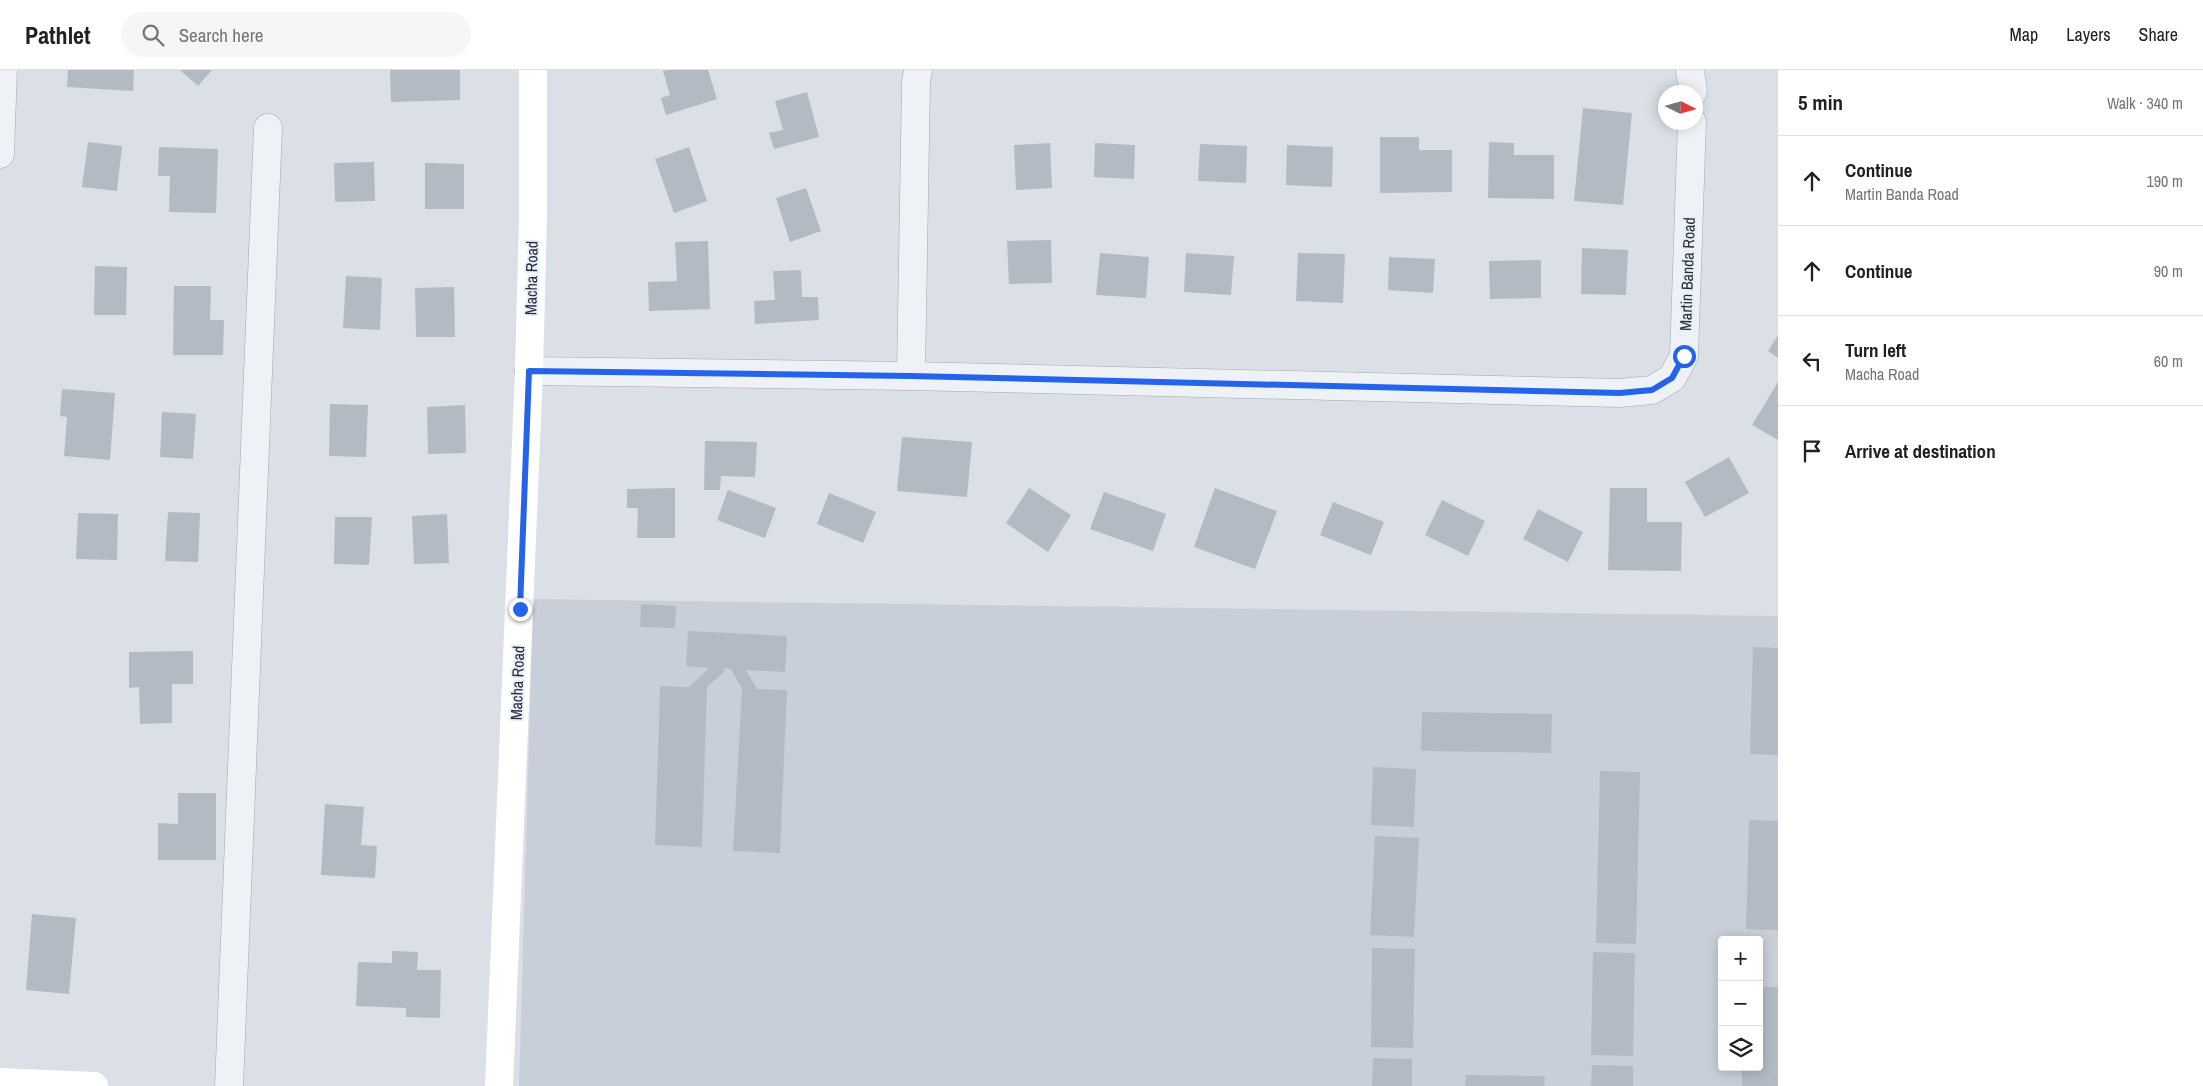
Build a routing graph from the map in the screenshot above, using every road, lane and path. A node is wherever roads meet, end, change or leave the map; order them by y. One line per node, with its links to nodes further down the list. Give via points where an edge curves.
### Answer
1 (3, 70): 8 (street)
2 (533, 70): 9 (main road, Macha Road)
3 (918, 70): 10 (street)
4 (1690, 70): 5 (street)
5 (1692, 85)
6 (268, 128): 13 (street)
7 (1692, 130): 10 (street, Martin Banda Road, via 1684,356 1672,378 1652,390 1610,392)
8 (0, 154)
9 (529, 371): 10 (street, Martin Banda Road); 14 (main road, Macha Road)
10 (911, 376)
11 (0, 1082): 12 (main road)
12 (94, 1086)
13 (229, 1086)
14 (499, 1086)

